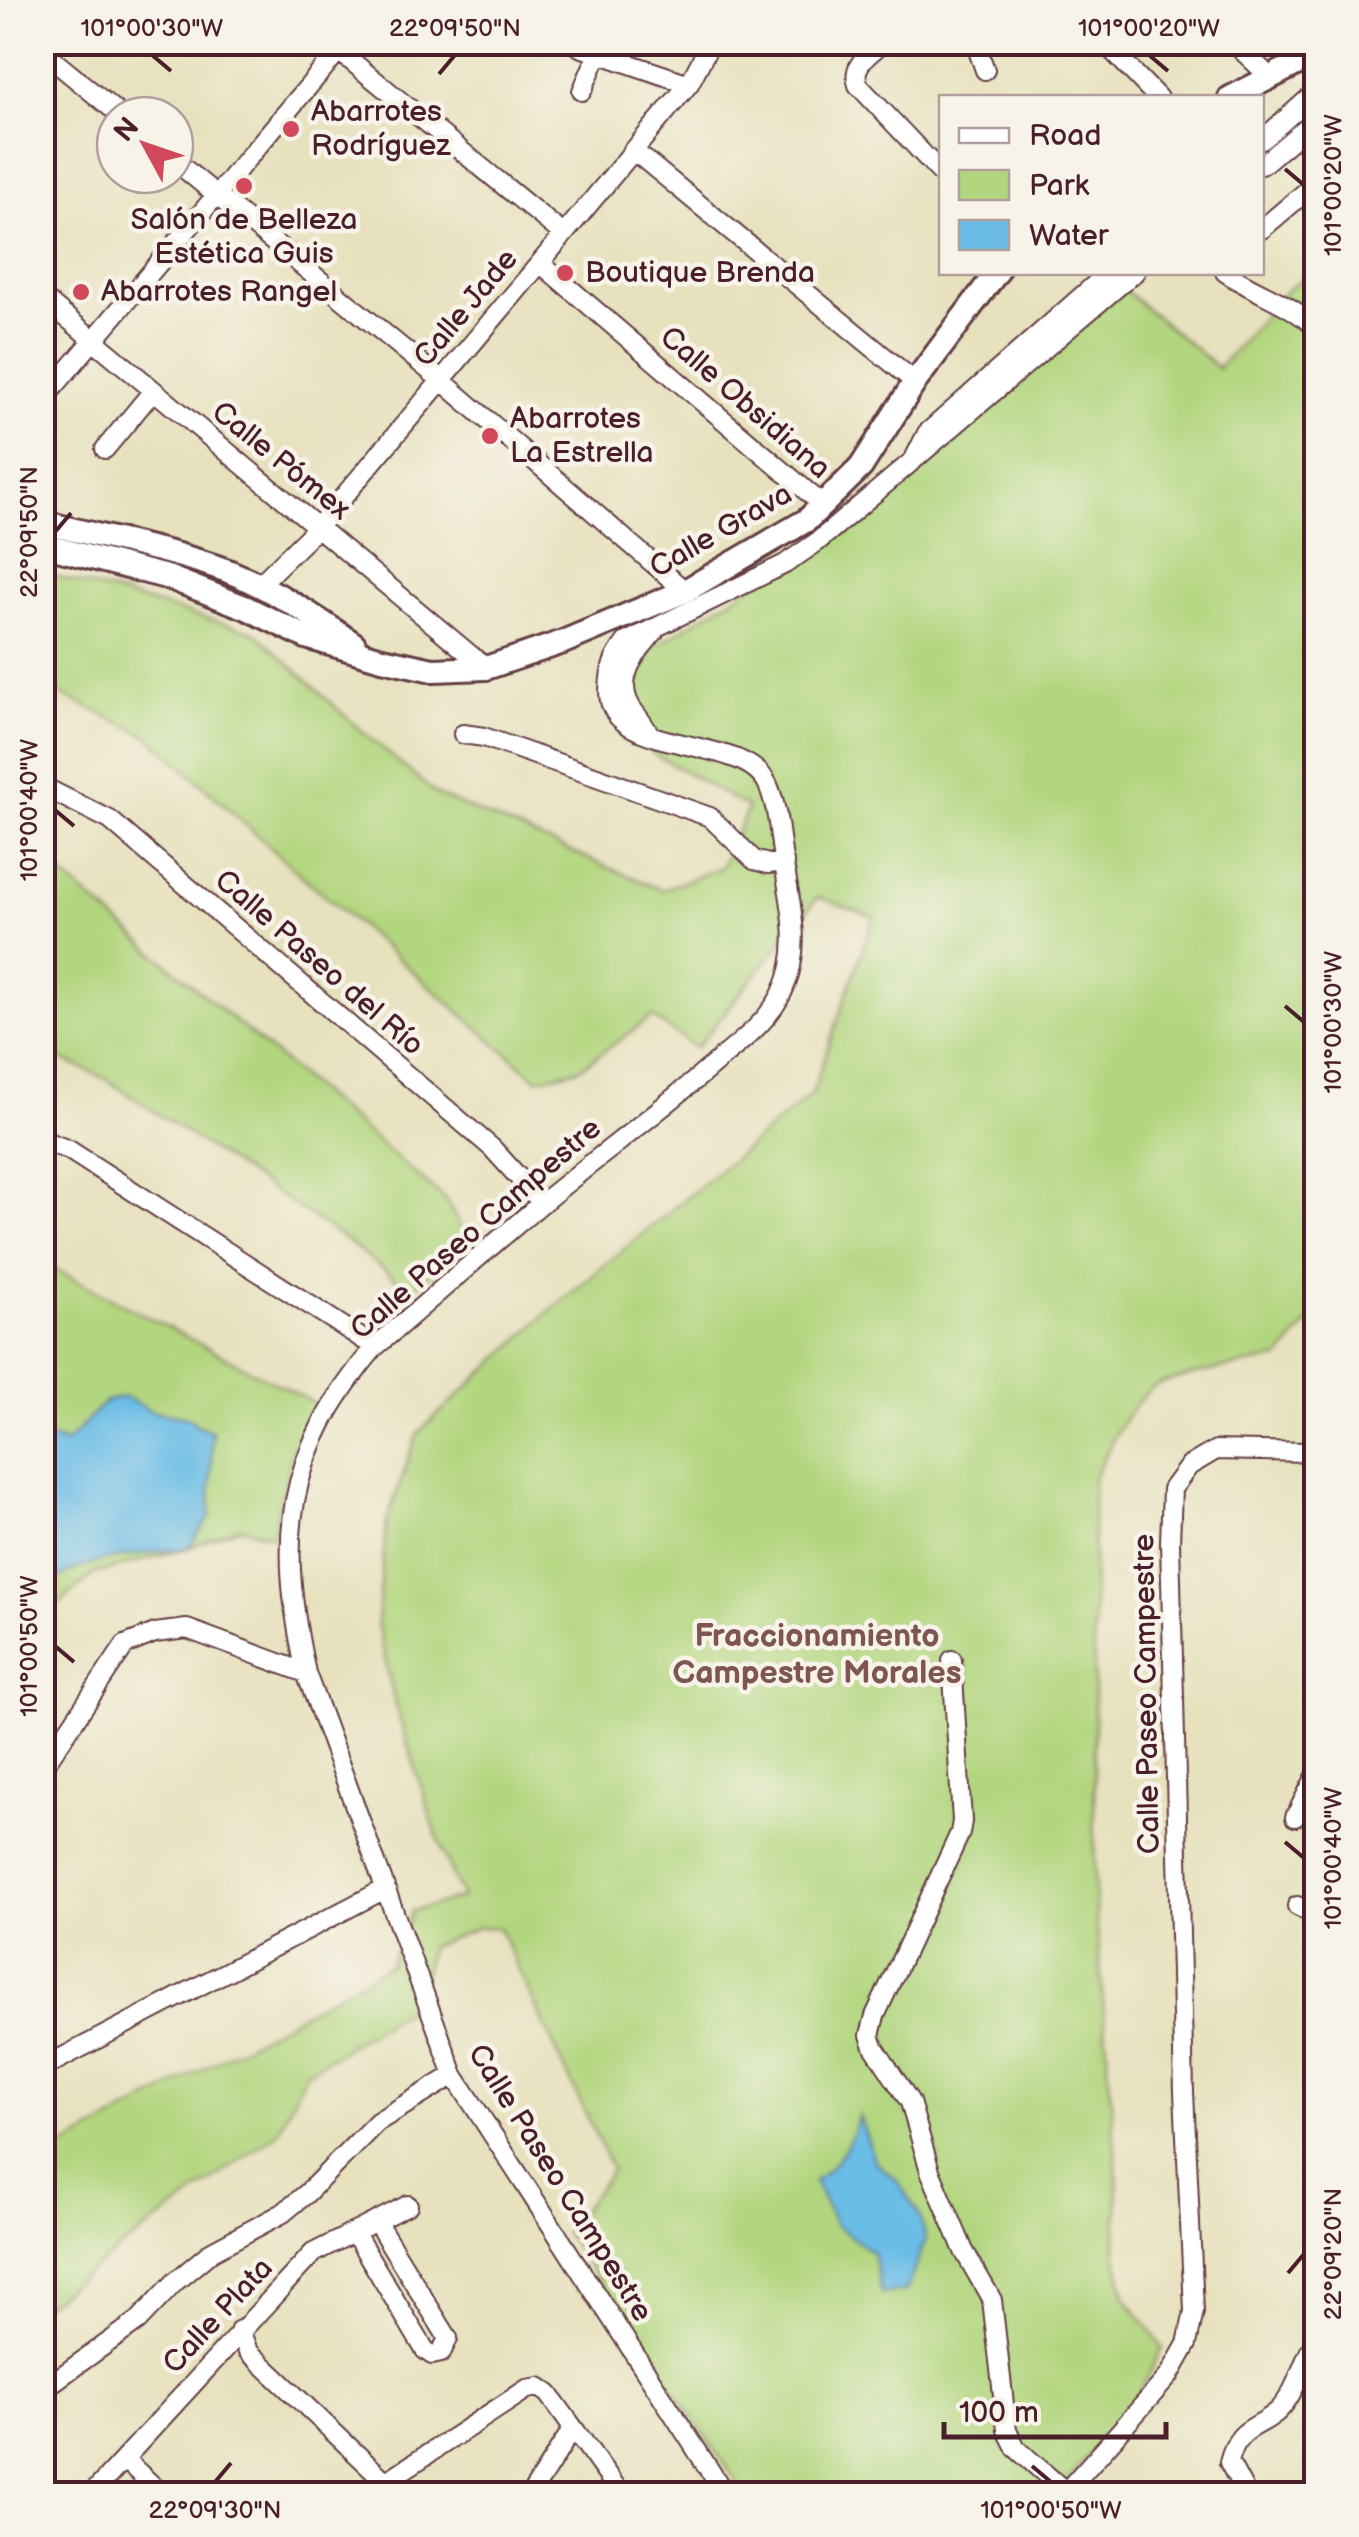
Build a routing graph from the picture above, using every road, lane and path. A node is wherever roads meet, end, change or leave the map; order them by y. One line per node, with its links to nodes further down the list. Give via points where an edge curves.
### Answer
1 (883, 42): 21 (street, via 858,64 858,85)
2 (974, 42): 9 (street)
3 (1104, 42): 15 (street)
4 (1233, 42): 10 (street)
5 (338, 45): 24 (street); 26 (street)
6 (42, 50): 14 (street)
7 (708, 51): 11 (street, Calle Jade)
8 (1316, 54): 10 (main road)
9 (986, 70)
10 (1271, 78): 16 (main road)
11 (689, 84): 12 (street, via 589,50); 19 (street, Calle Jade)
12 (582, 91)
13 (1316, 92): 18 (street)
14 (96, 95)
15 (1155, 95)
16 (1236, 95)
17 (1316, 119): 20 (street)
18 (1264, 138)
19 (633, 150): 26 (street, Calle Jade); 35 (street)
20 (1264, 164)
21 (939, 171)
22 (195, 177): 24 (street)
23 (1316, 182): 25 (street)
24 (217, 195): 33 (street); 34 (street)
25 (1264, 227)
26 (563, 234): 27 (street, Calle Jade)
27 (540, 263): 34 (street, Calle Jade); 39 (street, Calle Obsidiana)
28 (995, 275): 35 (main road, Calle Grava)
29 (1228, 275): 32 (street, via 1298,310)
30 (1111, 278): 49 (street, Calle Paseo Campestre, via 927,432 913,462 817,542 626,642 610,663 609,697 618,717 650,735 730,756 766,780)
31 (42, 297): 33 (street, Calle Pómex)
32 (1316, 328)
33 (95, 339): 36 (street, Calle Pómex); 37 (street)
34 (440, 380): 41 (street, Calle Jade); 44 (street)
35 (915, 382): 39 (main road, Calle Grava, via 861,467)
36 (152, 392): 38 (street); 41 (street, Calle Pómex)
37 (42, 401)
38 (105, 449)
39 (824, 506): 44 (main road, Calle Grava)
40 (42, 522): 43 (main road, Calle Grava, via 183,556)
41 (318, 526): 43 (street, Calle Jade); 46 (street, Calle Pómex)
42 (42, 546): 45 (main road, Calle Grava, via 170,578 306,637)
43 (259, 585): 45 (main road, Calle Grava)
44 (686, 591): 46 (main road, Calle Grava)
45 (369, 654): 46 (main road, Calle Grava, via 432,670)
46 (486, 668)
47 (463, 734): 49 (street, via 710,817 754,860)
48 (42, 786): 51 (street, Calle Paseo del Río, via 110,820 492,1148)
49 (784, 862): 51 (street, Calle Paseo Campestre, via 795,950 781,994 728,1053)
50 (42, 1140): 52 (street, via 69,1150)
51 (542, 1203): 52 (street, Calle Paseo Campestre)
52 (375, 1347): 55 (street, Calle Paseo Campestre, via 308,1447 289,1523 292,1610)
53 (1316, 1448): 83 (street, Calle Paseo Campestre, via 1216,1450 1189,1466 1172,1489 1194,2310 1188,2344 1168,2376)
54 (952, 1660): 83 (street, via 960,1833 870,2034 910,2102 930,2171 992,2300 1007,2430 1016,2448)
55 (306, 1673): 56 (street, via 187,1629 155,1633 126,1645); 59 (street, Calle Paseo Campestre)
56 (42, 1769)
57 (1316, 1776): 58 (street)
58 (1295, 1817)
59 (383, 1890): 62 (street); 63 (street, Calle Paseo Campestre)
60 (1297, 1906): 61 (street)
61 (1316, 1916)
62 (42, 2068)
63 (454, 2075): 71 (street, via 377,2122 283,2213 212,2251 138,2321); 82 (street, Calle Paseo Campestre)
64 (408, 2205): 65 (street, Calle Plata)
65 (376, 2221): 66 (street, Calle Plata); 66 (street, via 448,2338 441,2353 424,2350)
66 (354, 2232): 67 (street, Calle Plata, via 313,2253)
67 (240, 2330): 69 (street); 70 (street, Calle Plata)
68 (1316, 2340): 84 (street, via 1296,2387 1232,2450 1229,2462)
69 (248, 2351): 70 (street); 75 (street)
70 (218, 2356): 73 (street, Calle Plata)
71 (42, 2390)
72 (573, 2428): 74 (street); 75 (street, via 549,2394 527,2389); 81 (street)
73 (124, 2459): 76 (street, Calle Plata); 77 (street)
74 (542, 2476): 79 (street); 80 (street)
75 (385, 2481): 78 (street)
76 (92, 2494)
77 (162, 2494)
78 (367, 2494)
79 (531, 2494)
80 (555, 2494)
81 (621, 2494)
82 (725, 2494)
83 (1066, 2494)
84 (1246, 2494)

